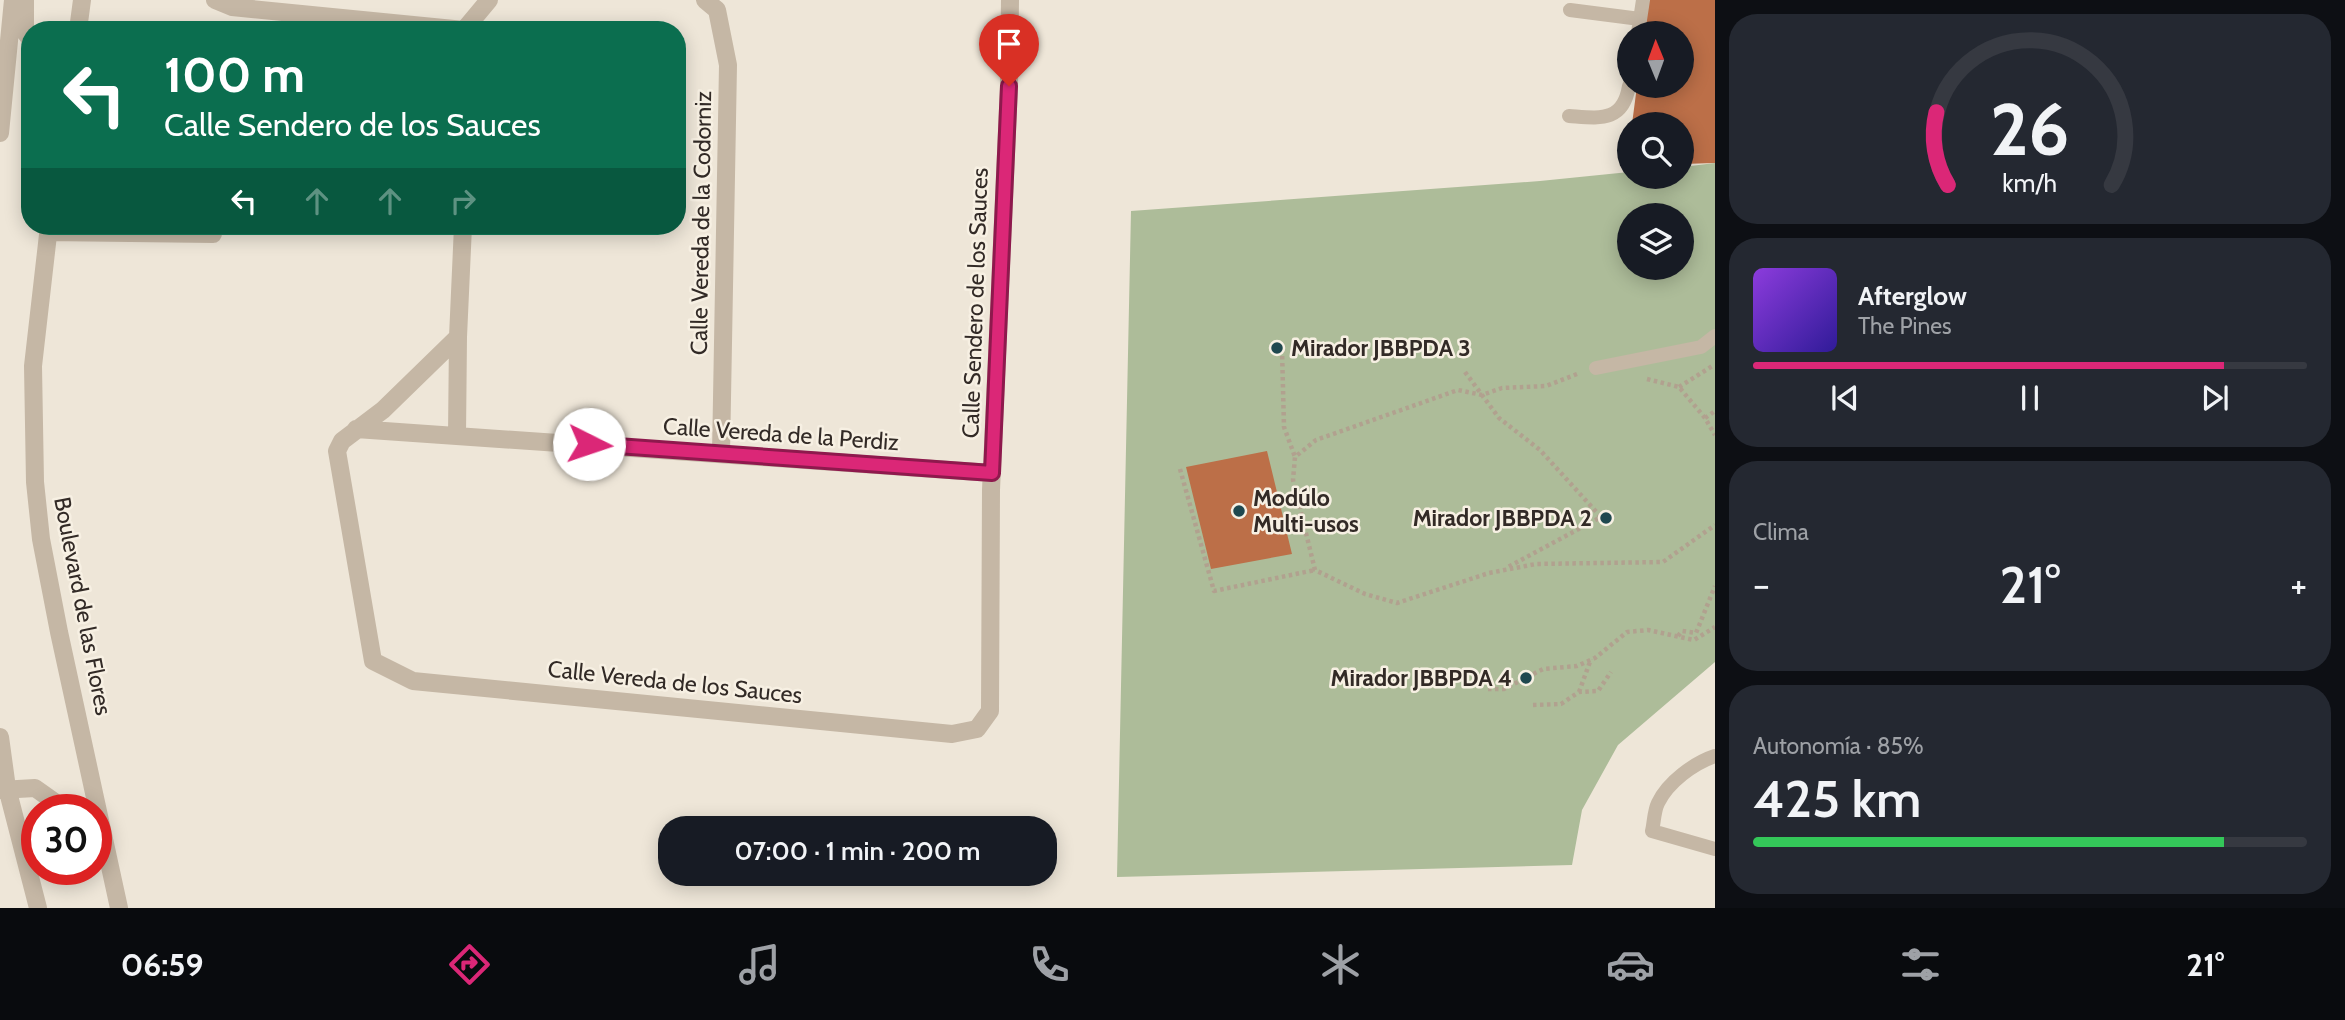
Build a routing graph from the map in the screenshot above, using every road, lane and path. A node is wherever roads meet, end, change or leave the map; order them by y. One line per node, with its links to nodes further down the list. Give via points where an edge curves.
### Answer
1 (13, 0): 16 (street)
2 (25, 0): 9 (street)
3 (215, 0): 10 (street, via 232,7)
4 (489, 0): 11 (street)
5 (705, 0): 33 (street, Calle Vereda de la Codorniz, via 717,10 728,65)
6 (1010, 0): 36 (street, Calle Sendero de los Sauces)
7 (1643, 0): 13 (lane)
8 (1570, 10): 12 (lane)
9 (25, 21)
10 (373, 21)
11 (472, 21)
12 (1617, 21)
13 (1640, 21)
14 (1627, 98): 15 (lane, via 1618,112 1601,118)
15 (1569, 116)
16 (0, 133)
17 (47, 235): 53 (street, Boulevard de las Flores, via 33,366 35,482 41,539)
18 (463, 235): 20 (street)
19 (1715, 336): 23 (lane, via 1701,346)
20 (458, 337): 30 (street, via 383,410); 31 (street)
21 (1282, 349): 34 (path, via 1284,428)
22 (1715, 365): 26 (path)
23 (1596, 368): 27 (path, via 1546,386 1502,388)
24 (1465, 372): 27 (path)
25 (1635, 376): 26 (path)
26 (1679, 387): 29 (path)
27 (1482, 395): 34 (path, via 1458,390 1316,440); 39 (path, via 1499,418 1540,450 1601,517)
28 (1715, 411): 29 (path)
29 (1705, 418): 32 (path)
30 (356, 429): 31 (street, Calle Vereda de la Perdiz); 48 (street, Calle Vereda de los Sauces, via 337,452 373,661 413,681 952,734)
31 (457, 435): 33 (street, Calle Vereda de la Perdiz)
32 (1715, 435)
33 (722, 454): 36 (street, Calle Vereda de la Perdiz)
34 (1295, 457): 38 (path, via 1293,480)
35 (1180, 469): 38 (path, via 1214,591)
36 (992, 473): 48 (street, Calle Sendero de los Sauces, via 990,711)
37 (1715, 525): 39 (path, via 1663,562 1536,564)
38 (1315, 570): 39 (path, via 1396,603)
39 (1504, 570)
40 (1715, 586): 42 (path, via 1696,633 1682,631)
41 (1715, 627): 42 (path, via 1694,640)
42 (1678, 636): 43 (path, via 1648,630 1627,632)
43 (1591, 659): 45 (path, via 1577,666 1543,669 1504,689); 46 (path)
44 (1611, 672): 46 (path, via 1598,691)
45 (1488, 689)
46 (1579, 692): 47 (path, via 1561,704)
47 (1533, 705)
48 (977, 729)
49 (0, 737): 51 (street)
50 (1715, 755): 54 (lane, via 1676,780 1658,803 1652,831)
51 (3, 789): 52 (street, via 35,788); 56 (street)
52 (43, 794)
53 (95, 794)
54 (1715, 849)
55 (112, 879): 57 (street, Boulevard de las Flores)
56 (38, 908)
57 (119, 908)

